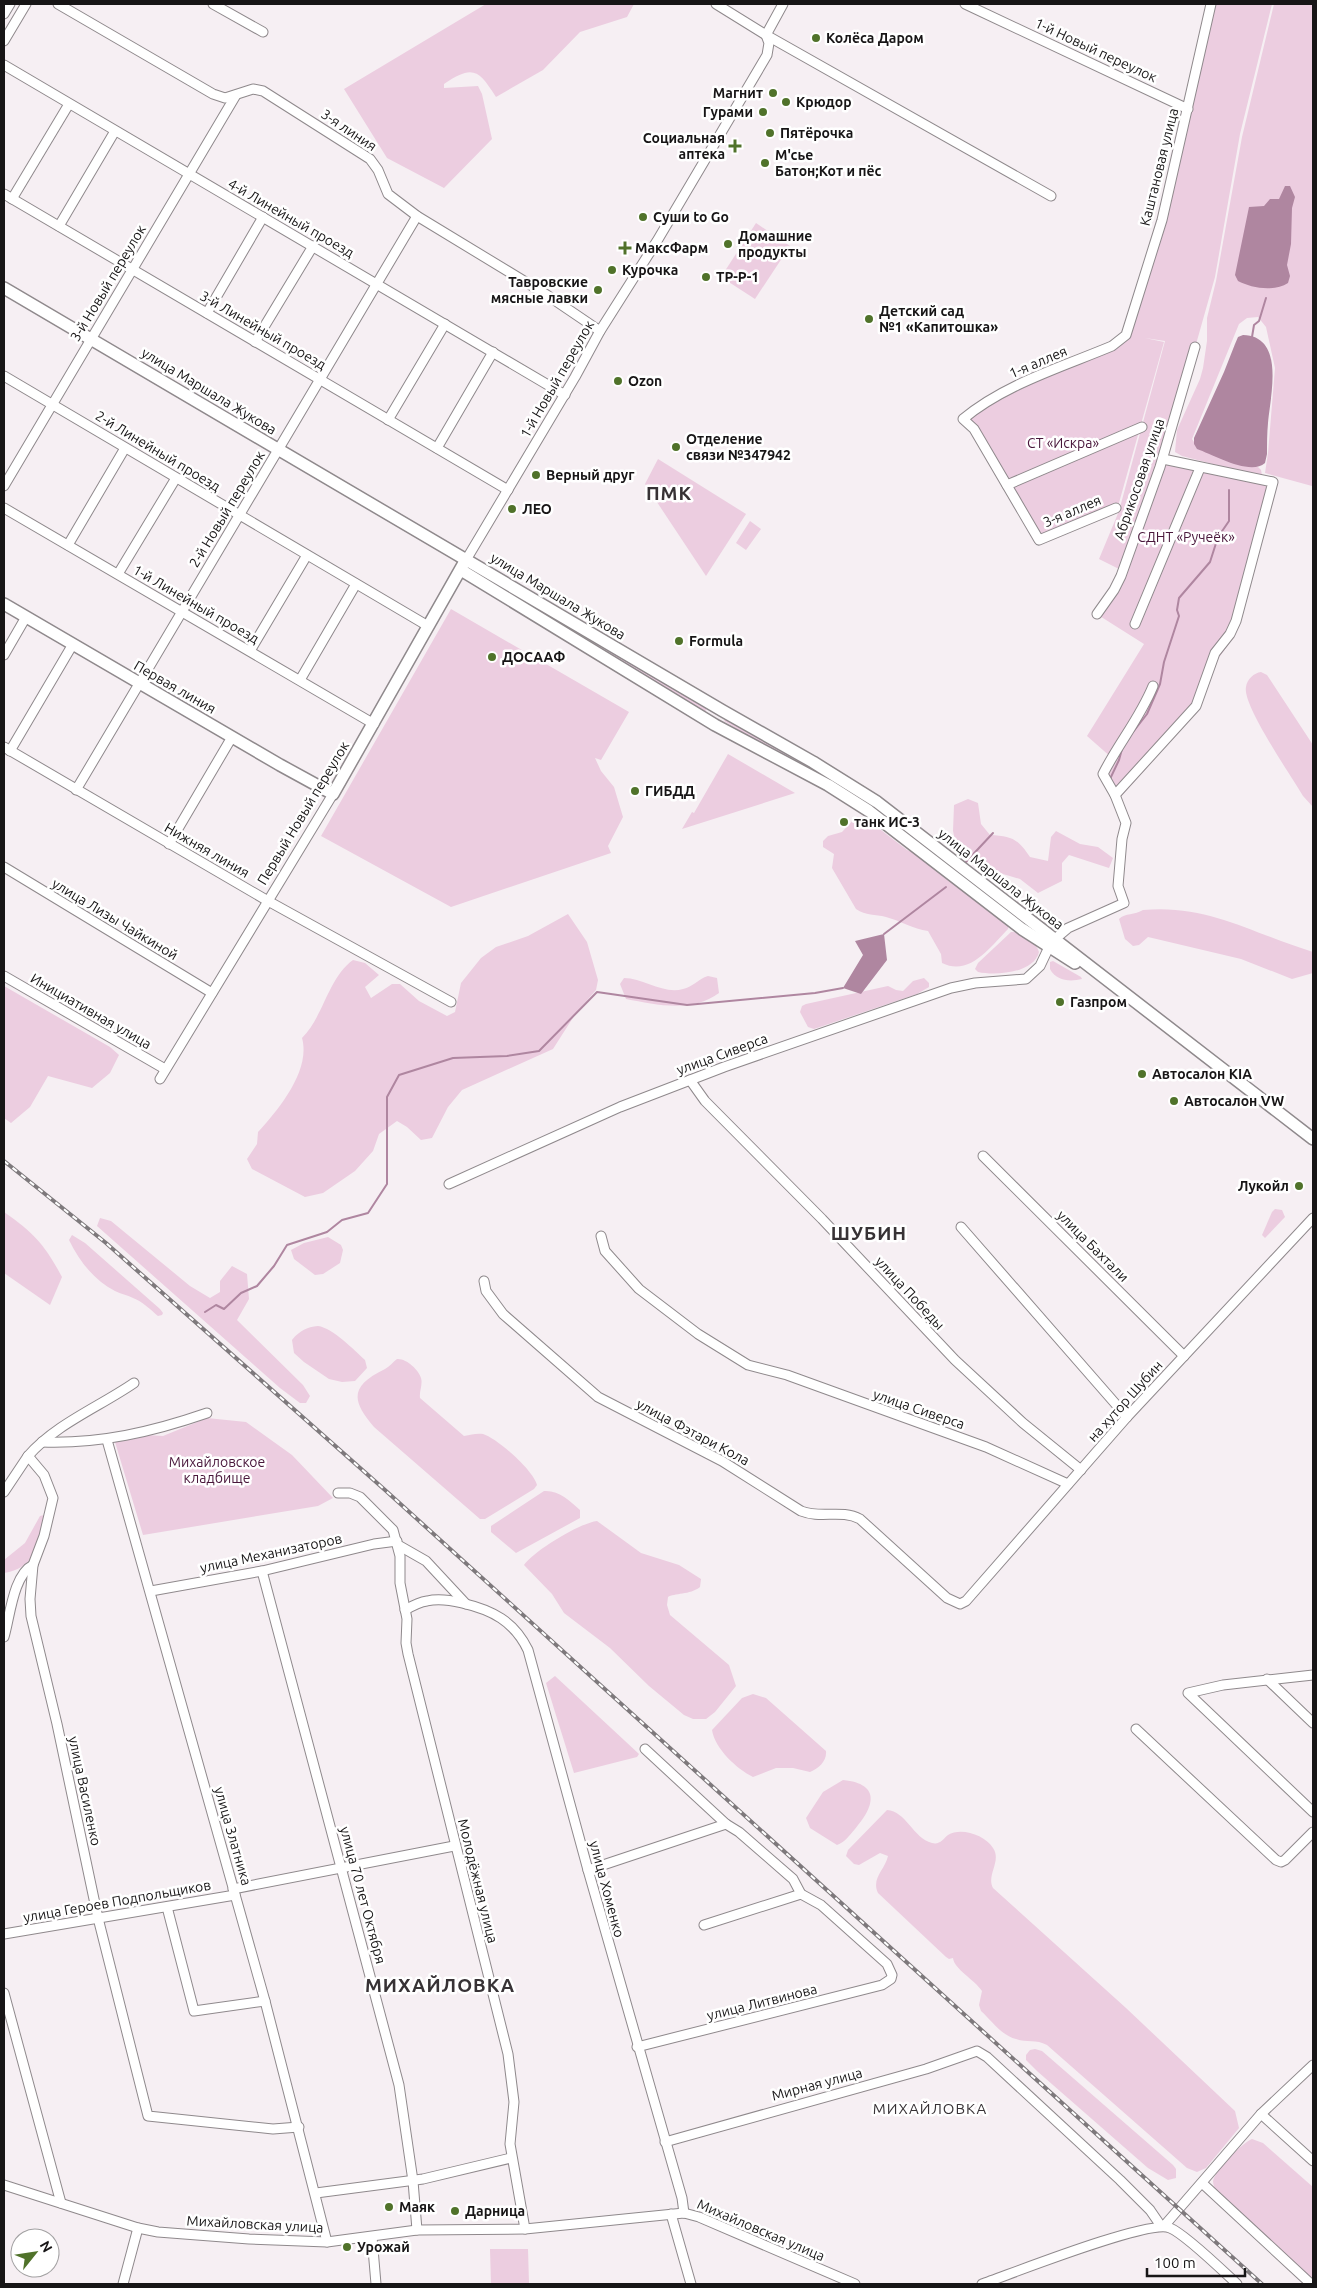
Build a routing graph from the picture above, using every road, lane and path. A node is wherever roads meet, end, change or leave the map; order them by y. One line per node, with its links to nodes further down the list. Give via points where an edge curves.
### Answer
1 (10, 4): 9 (street)
2 (26, 4): 11 (street)
3 (58, 4): 16 (street, 3-я линия, via 213,94 225,98)
4 (213, 4): 12 (street)
5 (716, 4): 13 (street)
6 (782, 4): 13 (street, 1-й Новый переулок)
7 (965, 4): 18 (street, 1-й Новый переулок)
8 (1212, 4): 18 (street, Каштановая улица)
9 (4, 14)
10 (4, 21): 11 (street)
11 (13, 26): 14 (street)
12 (263, 32)
13 (766, 34): 22 (street); 33 (street, 1-й Новый переулок, via 769,43 767,55)
14 (4, 41)
15 (4, 66): 17 (street, 4-й Линейный проезд)
16 (236, 95): 20 (street, 3-й Новый переулок); 24 (street, 3-я линия, via 263,91 370,158 388,194)
17 (69, 104): 19 (street, 4-й Линейный проезд); 23 (street)
18 (1188, 109): 34 (street, Каштановая улица, via 1162,220)
19 (115, 130): 20 (street, 4-й Линейный проезд); 26 (street)
20 (189, 174): 25 (street, 4-й Линейный проезд); 28 (street, 3-й Новый переулок)
21 (4, 194): 23 (street, 3-й Линейный проезд)
22 (1051, 196)
23 (12, 199): 26 (street, 3-й Линейный проезд)
24 (417, 216): 29 (street, 2-й Новый переулок); 33 (street, 3-я линия)
25 (263, 217): 27 (street, 4-й Линейный проезд); 31 (street)
26 (59, 226): 28 (street, 3-й Линейный проезд)
27 (312, 246): 29 (street, 4-й Линейный проезд); 36 (street)
28 (132, 270): 31 (street, 3-й Линейный проезд); 35 (street, 3-й Новый переулок)
29 (377, 284): 32 (street, 4-й Линейный проезд); 40 (street, 2-й Новый переулок)
30 (4, 288): 35 (main road, улица Маршала Жукова)
31 (207, 313): 36 (street, 3-й Линейный проезд)
32 (445, 324): 38 (street, 4-й Линейный проезд); 43 (street)
33 (600, 331): 41 (street, 1-й Новый переулок)
34 (1126, 335): 51 (street, 1-я аллея, via 1112,346 1000,393 963,419 974,429)
35 (91, 338): 42 (street, 3-й Новый переулок); 47 (main road, улица Маршала Жукова)
36 (256, 342): 40 (street, 3-й Линейный проезд)
37 (1195, 347): 48 (street, Абрикосовая улица)
38 (493, 352): 41 (street, 4-й Линейный проезд); 46 (street)
39 (4, 376): 42 (street, 2-й Линейный проезд)
40 (320, 379): 43 (street, 3-й Линейный проезд); 47 (street, 2-й Новый переулок)
41 (565, 395): 53 (street, 1-й Новый переулок)
42 (52, 404): 45 (street, 2-й Линейный проезд); 52 (street, 3-й Новый переулок)
43 (388, 420): 46 (street, 3-й Линейный проезд)
44 (1142, 427): 51 (street)
45 (125, 448): 50 (street, 2-й Линейный проезд); 57 (street)
46 (437, 448): 53 (street, 3-й Линейный проезд)
47 (278, 449): 56 (street, 2-й Новый переулок); 59 (main road, улица Маршала Жукова)
48 (1163, 459): 49 (street); 64 (street, Абрикосовая улица, via 1121,576)
49 (1200, 468): 66 (street); 83 (street, via 1273,482 1236,621 1215,653 1196,706)
50 (176, 478): 56 (street, 2-й Линейный проезд); 60 (street)
51 (1007, 485): 55 (street, 3-я аллея, via 1038,540)
52 (4, 486)
53 (508, 490): 59 (street, 1-й Новый переулок)
54 (4, 508): 57 (street, 1-й Линейный проезд)
55 (1116, 508)
56 (239, 515): 58 (street, 2-й Линейный проезд); 63 (street, 2-й Новый переулок)
57 (68, 545): 60 (street, 1-й Линейный проезд)
58 (308, 555): 61 (street, 2-й Линейный проезд); 71 (street)
59 (464, 565): 67 (main road, Первый Новый переулок); 68 (main road, улица Маршала Жукова); 69 (main road, улица Маршала Жукова)
60 (118, 574): 63 (street, 1-й Линейный проезд)
61 (356, 584): 67 (street, 2-й Линейный проезд); 73 (street)
62 (4, 604): 65 (main road, Первая линия)
63 (182, 611): 71 (street, 1-й Линейный проезд); 74 (street, 2-й Новый переулок)
64 (1097, 614)
65 (26, 617): 70 (main road, Первая линия); 72 (street)
66 (1135, 624)
67 (428, 626): 77 (main road, Первый Новый переулок)
68 (585, 630): 69 (main road); 76 (main road, улица Маршала Жукова)
69 (577, 641): 78 (main road, улица Маршала Жукова)
70 (73, 644): 74 (main road, Первая линия); 80 (street)
71 (250, 651): 73 (street, 1-й Линейный проезд)
72 (4, 655)
73 (300, 680): 77 (street, 1-й Линейный проезд)
74 (139, 683): 79 (main road, Первая линия); 81 (street, 2-й Новый переулок)
75 (1153, 686): 83 (street, via 1144,709 1103,774)
76 (723, 711): 78 (main road); 87 (main road, улица Маршала Жукова, via 877,802)
77 (374, 724): 82 (main road, Первый Новый переулок)
78 (715, 725): 87 (main road, улица Маршала Жукова, via 828,785 869,811 1022,929)
79 (232, 737): 82 (main road, Первая линия); 84 (street)
80 (7, 749): 81 (street, Нижняя линия)
81 (76, 790): 84 (street, Нижняя линия)
82 (333, 794): 86 (street, Первый Новый переулок)
83 (1115, 795): 87 (street, via 1126,823 1118,886 1124,903 1068,928)
84 (169, 844): 86 (street, Нижняя линия)
85 (4, 867): 90 (street, улица Лизы Чайкиной)
86 (268, 901): 90 (street, Первый Новый переулок); 91 (street, Нижняя линия)
87 (1052, 943): 88 (main road, улица Маршала Жукова); 94 (street, улица Сиверса, via 1031,977 951,988)
88 (1076, 960): 95 (main road); 96 (main road)
89 (4, 976): 92 (street, Инициативная улица)
90 (212, 993): 92 (street, Первый Новый переулок)
91 (451, 1002)
92 (165, 1069): 93 (street, Первый Новый переулок)
93 (160, 1079)
94 (690, 1080): 98 (street, улица Сиверса, via 620,1107); 110 (street, улица Победы, via 705,1101 955,1360 1023,1423)
95 (1313, 1139)
96 (1313, 1145)
97 (983, 1156): 103 (street, улица Бахтали)
98 (449, 1184)
99 (1313, 1218): 103 (street, на хутор Шубин)
100 (961, 1227): 106 (street)
101 (601, 1236): 111 (street, улица Сиверса, via 605,1251 639,1289 698,1334 739,1360 986,1447)
102 (484, 1280): 119 (street, улица Фэтари Кола, via 486,1291 503,1314 598,1396 722,1461 801,1511 812,1516 846,1514 860,1519 947,1598)
103 (1184, 1356): 106 (street, на хутор Шубин)
104 (134, 1383): 108 (street)
105 (207, 1413): 107 (street, via 164,1428)
106 (1127, 1417): 110 (street, на хутор Шубин)
107 (107, 1440): 108 (street); 117 (street, улица Златника)
108 (42, 1442): 109 (street)
109 (28, 1456): 112 (street); 115 (street, улица Василенко, via 44,1475 53,1498)
110 (1082, 1470): 111 (street, на хутор Шубин)
111 (1068, 1484): 119 (street, на хутор Шубин)
112 (4, 1492)
113 (338, 1493): 114 (street, via 350,1493 360,1498 390,1525)
114 (397, 1543): 116 (street, улица Механизаторов, via 374,1544); 118 (street, via 426,1561); 120 (street, Молодёжная улица)
115 (33, 1565): 121 (street, via 25,1570 17,1585); 136 (street, улица Василенко, via 31,1616)
116 (262, 1571): 117 (street, улица Механизаторов); 131 (street, улица 70 лет Октября)
117 (151, 1591): 133 (street, улица Златника)
118 (466, 1604): 120 (street, улица Хоменко, via 434,1600); 132 (street, улица Хоменко, via 503,1618 519,1634 528,1650)
119 (960, 1604)
120 (405, 1610): 130 (street, Молодёжная улица, via 408,1654)
121 (4, 1637)
122 (1313, 1675): 123 (street)
123 (1267, 1679): 124 (street); 127 (street, via 1188,1693)
124 (1313, 1723)
125 (1136, 1729): 129 (street, via 1276,1860 1285,1860)
126 (645, 1749): 128 (street)
127 (1313, 1812)
128 (726, 1824): 132 (street); 134 (street, via 793,1879)
129 (1313, 1832)
130 (454, 1846): 131 (street, улица Героев Подпольщиков); 146 (street, Молодёжная улица, via 508,2054 514,2102)
131 (342, 1869): 133 (street, улица Героев Подпольщиков); 148 (street, улица 70 лет Октября, via 399,2085)
132 (588, 1870): 141 (street, улица Хоменко)
133 (234, 1892): 135 (street, улица Героев Подпольщиков); 140 (street, улица Златника)
134 (801, 1894): 137 (street); 141 (street, улица Литвинова, via 821,1906 887,1964 892,1970 891,1979 872,1988)
135 (167, 1907): 136 (street, улица Героев Подпольщиков); 140 (street, via 194,2011)
136 (98, 1918): 138 (street, улица Героев Подпольщиков); 144 (street, улица Василенко, via 148,2116 273,2129)
137 (704, 1926)
138 (4, 1934)
139 (4, 1993): 152 (street)
140 (265, 2001): 144 (street, улица Златника)
141 (637, 2047): 145 (street, улица Хоменко)
142 (1313, 2065): 143 (street)
143 (1261, 2114): 147 (street); 149 (street)
144 (299, 2127): 151 (street, улица Златника)
145 (665, 2142): 153 (street, улица Хоменко); 155 (street, Мирная улица, via 926,2069 977,2051 1120,2180)
146 (511, 2158): 148 (street); 157 (street, Молодёжная улица)
147 (1313, 2161)
148 (413, 2181): 151 (street); 158 (street, улица 70 лет Октября)
149 (1202, 2183): 155 (street); 167 (street)
150 (4, 2185): 152 (street, Михайловская улица)
151 (316, 2193): 160 (street, улица Златника)
152 (61, 2203): 156 (street, Михайловская улица)
153 (684, 2213): 154 (street, Михайловская улица); 164 (street, Михайловская улица)
154 (671, 2214): 157 (street, Михайловская улица); 163 (street)
155 (1163, 2226): 165 (street, via 1087,2246); 166 (street, via 1175,2230)
156 (138, 2228): 160 (street, Михайловская улица, via 190,2236); 161 (street)
157 (525, 2229): 158 (street, Михайловская улица)
158 (417, 2230): 159 (street, Михайловская улица)
159 (372, 2237): 160 (street, Михайловская улица); 162 (street)
160 (327, 2242)
161 (123, 2284)
162 (376, 2284)
163 (691, 2284)
164 (855, 2284)
165 (982, 2284)
166 (1237, 2284)
167 (1311, 2284)

